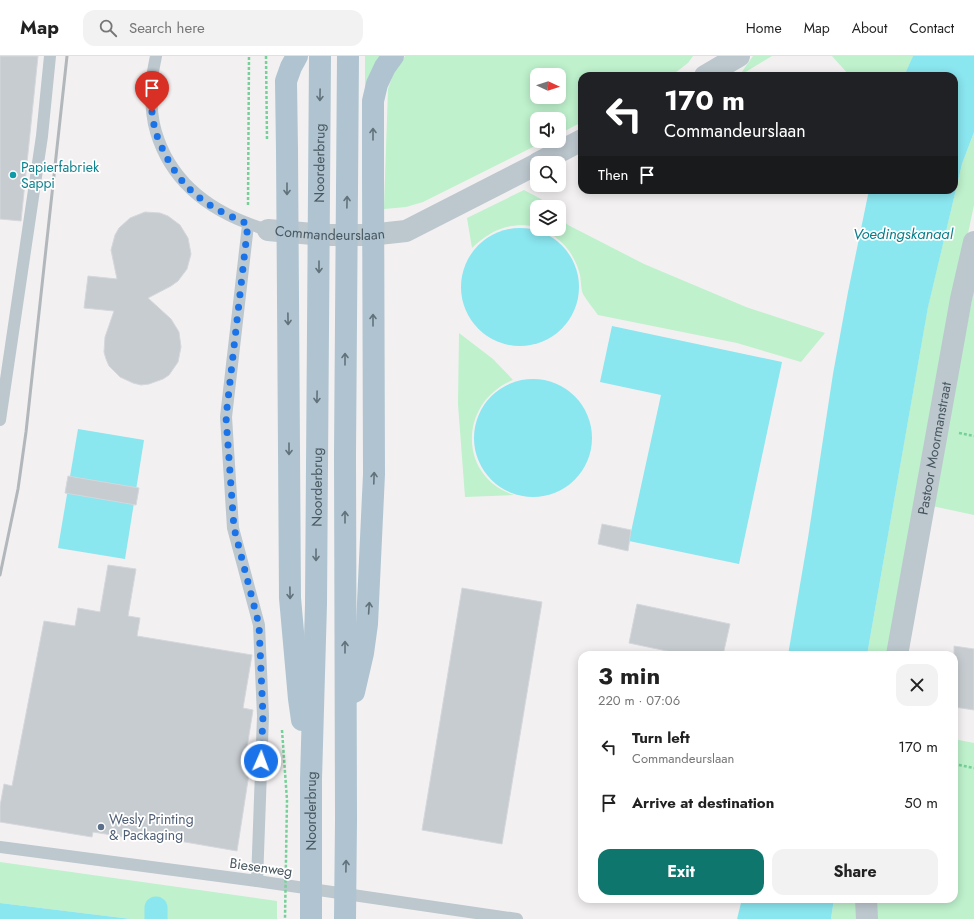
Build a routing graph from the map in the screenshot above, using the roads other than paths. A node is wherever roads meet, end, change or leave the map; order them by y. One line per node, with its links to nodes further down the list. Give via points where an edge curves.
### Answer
1 (50, 56): 16 (lane, via 42,136)
2 (156, 56): 14 (lane, Commandeurslaan, via 151,88 152,112 156,132 165,154 179,177 195,194 211,206)
3 (297, 56): 19 (main road, one-way to 19, bridge, via 286,81 290,598 299,699)
4 (320, 56): 19 (main road, Noorderbrug, one-way to 19, bridge, via 316,604)
5 (348, 56): 18 (main road, Noorderbrug, one-way to 5, bridge)
6 (393, 56): 18 (main road, one-way to 6, bridge, via 363,652 370,593 374,474 373,101 385,67)
7 (711, 56): 9 (street)
8 (739, 56): 10 (street)
9 (701, 72)
10 (712, 72)
11 (578, 142): 12 (street, Commandeurslaan)
12 (551, 156)
13 (530, 167): 14 (street, Commandeurslaan, via 406,231 369,235 324,235)
14 (258, 227): 21 (lane, via 226,417 234,528 259,625 263,716)
15 (974, 242): 17 (street, Pastoor Moormanstraat, via 961,299)
16 (0, 420)
17 (898, 651)
18 (346, 728): 24 (main road, Noorderbrug, one-way to 18, bridge)
19 (311, 779): 23 (main road, Noorderbrug, bridge)
20 (0, 847): 21 (lane, Biesenweg)
21 (257, 882): 25 (lane, Biesenweg)
22 (866, 903): 26 (street)
23 (311, 919)
24 (345, 919)
25 (517, 919)
26 (867, 919)

